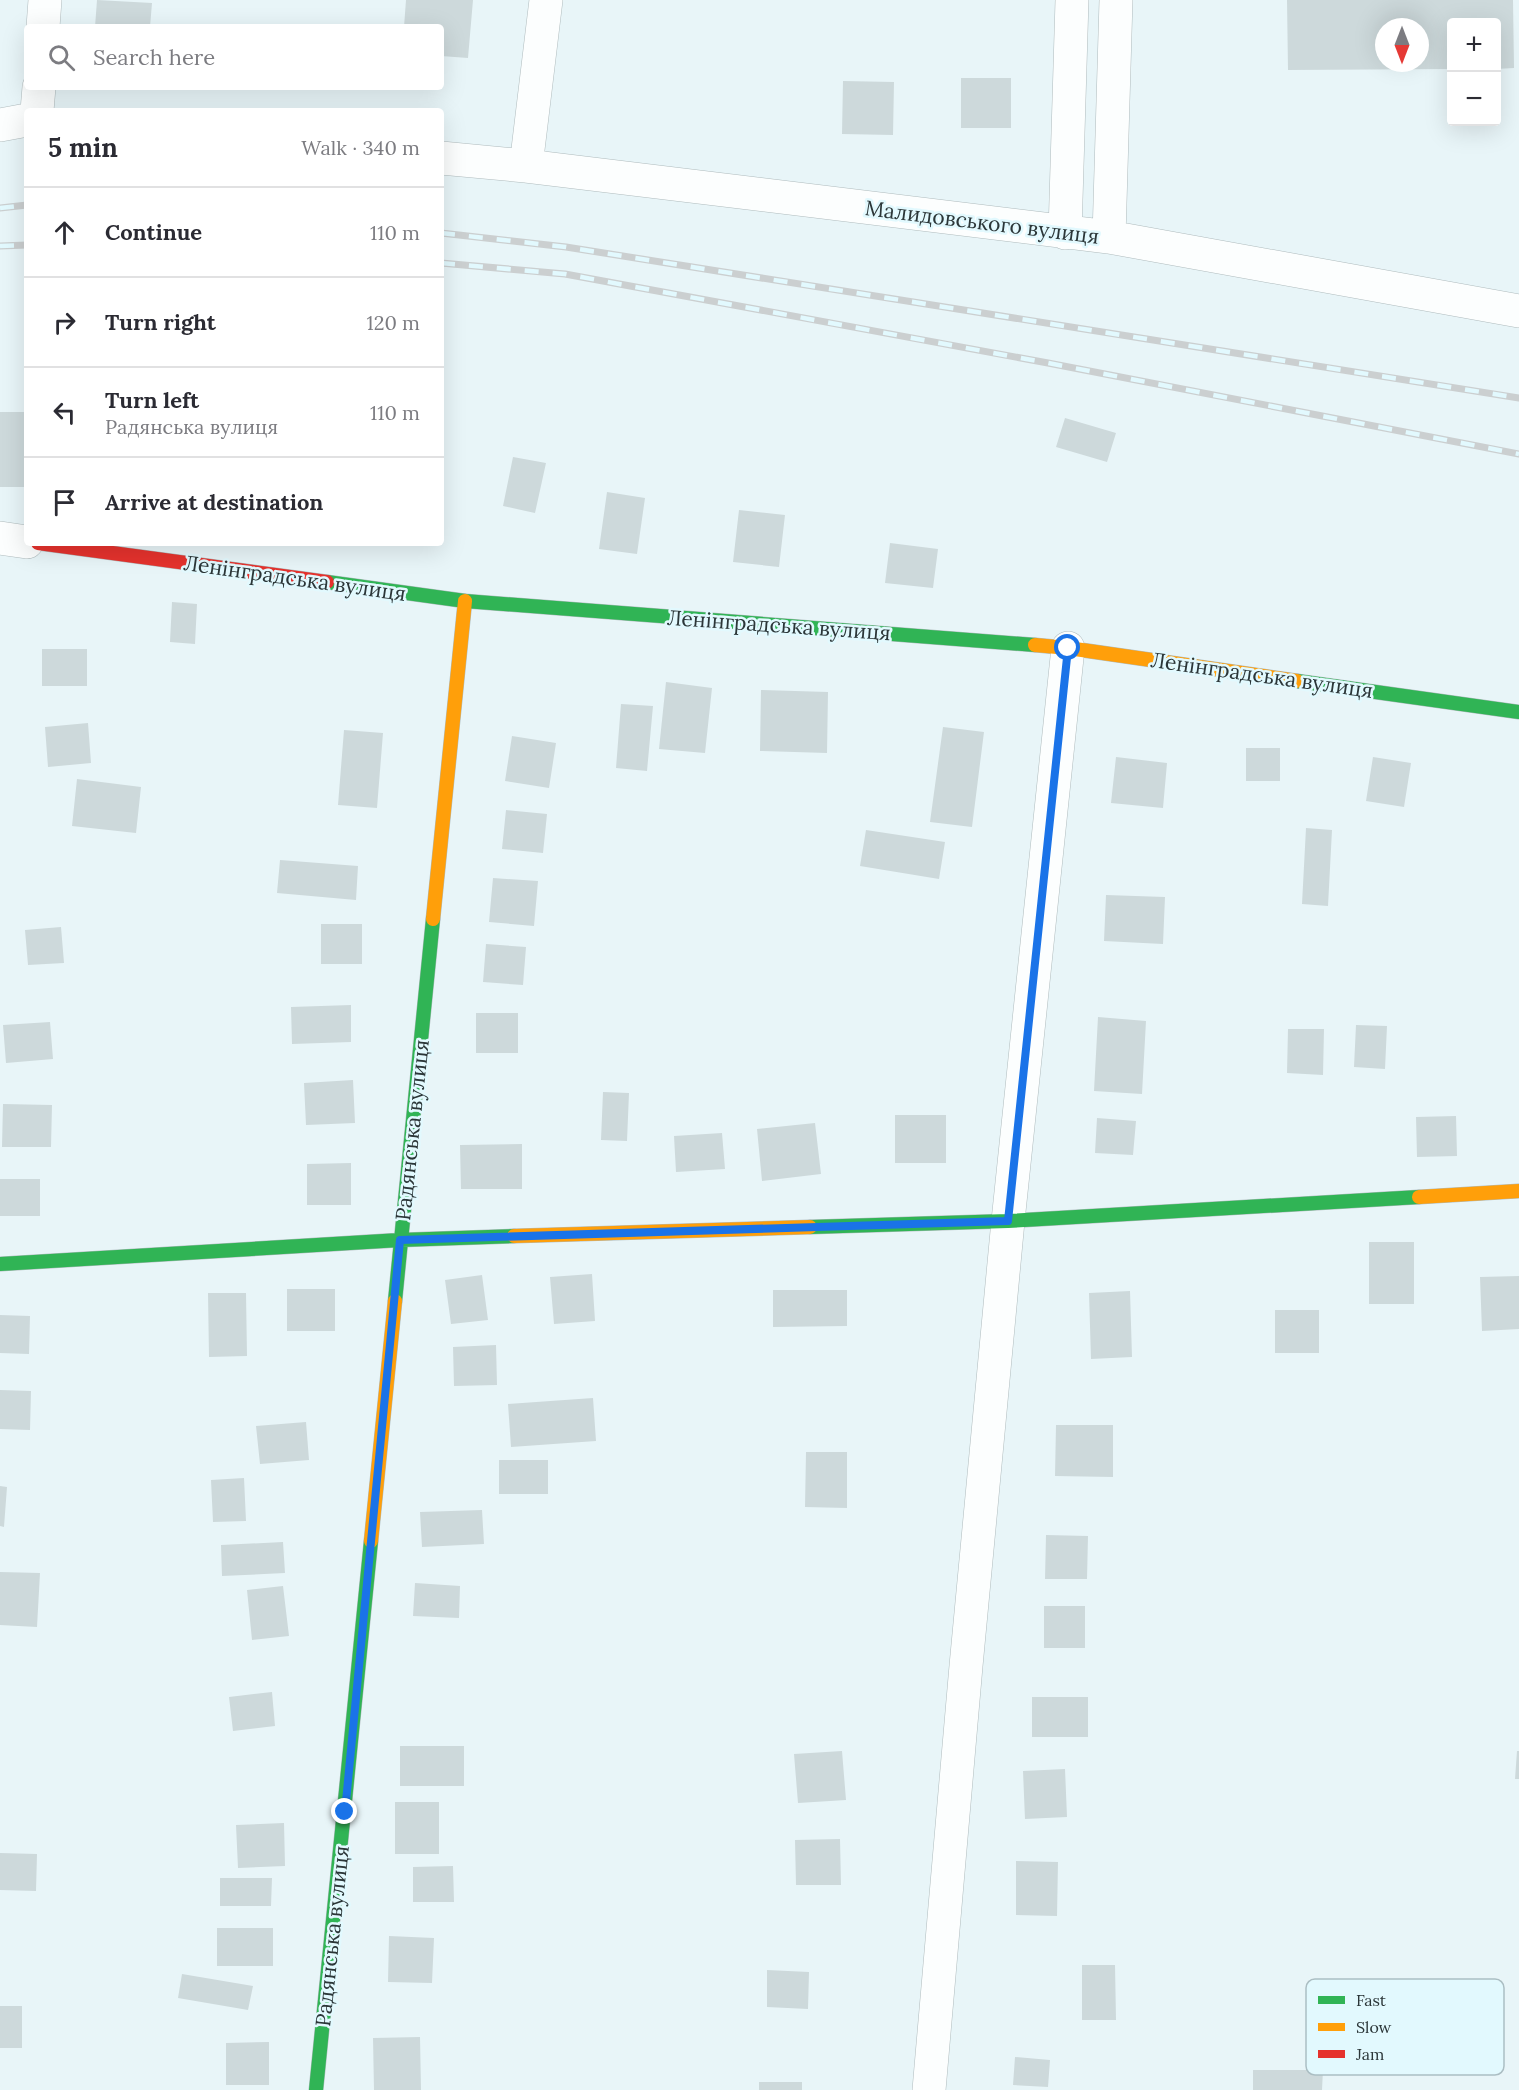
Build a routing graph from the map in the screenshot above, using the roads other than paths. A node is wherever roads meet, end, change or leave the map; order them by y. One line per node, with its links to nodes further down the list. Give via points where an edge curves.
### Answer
1 (45, 0): 5 (street)
2 (546, 0): 11 (street)
3 (1072, 0): 12 (street)
4 (1116, 0): 13 (street)
5 (43, 24)
6 (39, 90): 7 (street)
7 (37, 108)
8 (24, 121): 9 (street)
9 (0, 125)
10 (444, 158): 11 (street, Малидовського вулиця)
11 (526, 166): 12 (street, Малидовського вулиця)
12 (1065, 233): 13 (street, Малидовського вулиця)
13 (1109, 237): 14 (street, Малидовського вулиця)
14 (1519, 311)
15 (0, 538): 16 (street)
16 (24, 542)
17 (60, 546): 18 (street, Ленінградська вулиця)
18 (465, 601): 19 (street, Ленінградська вулиця); 23 (street, Радянська вулиця)
19 (1068, 648): 20 (street, Ленінградська вулиця); 22 (street)
20 (1519, 712)
21 (1519, 1191): 22 (street)
22 (1008, 1221): 23 (street); 26 (street)
23 (400, 1240): 24 (street); 25 (street, Радянська вулиця)
24 (0, 1264)
25 (316, 2090)
26 (929, 2090)

